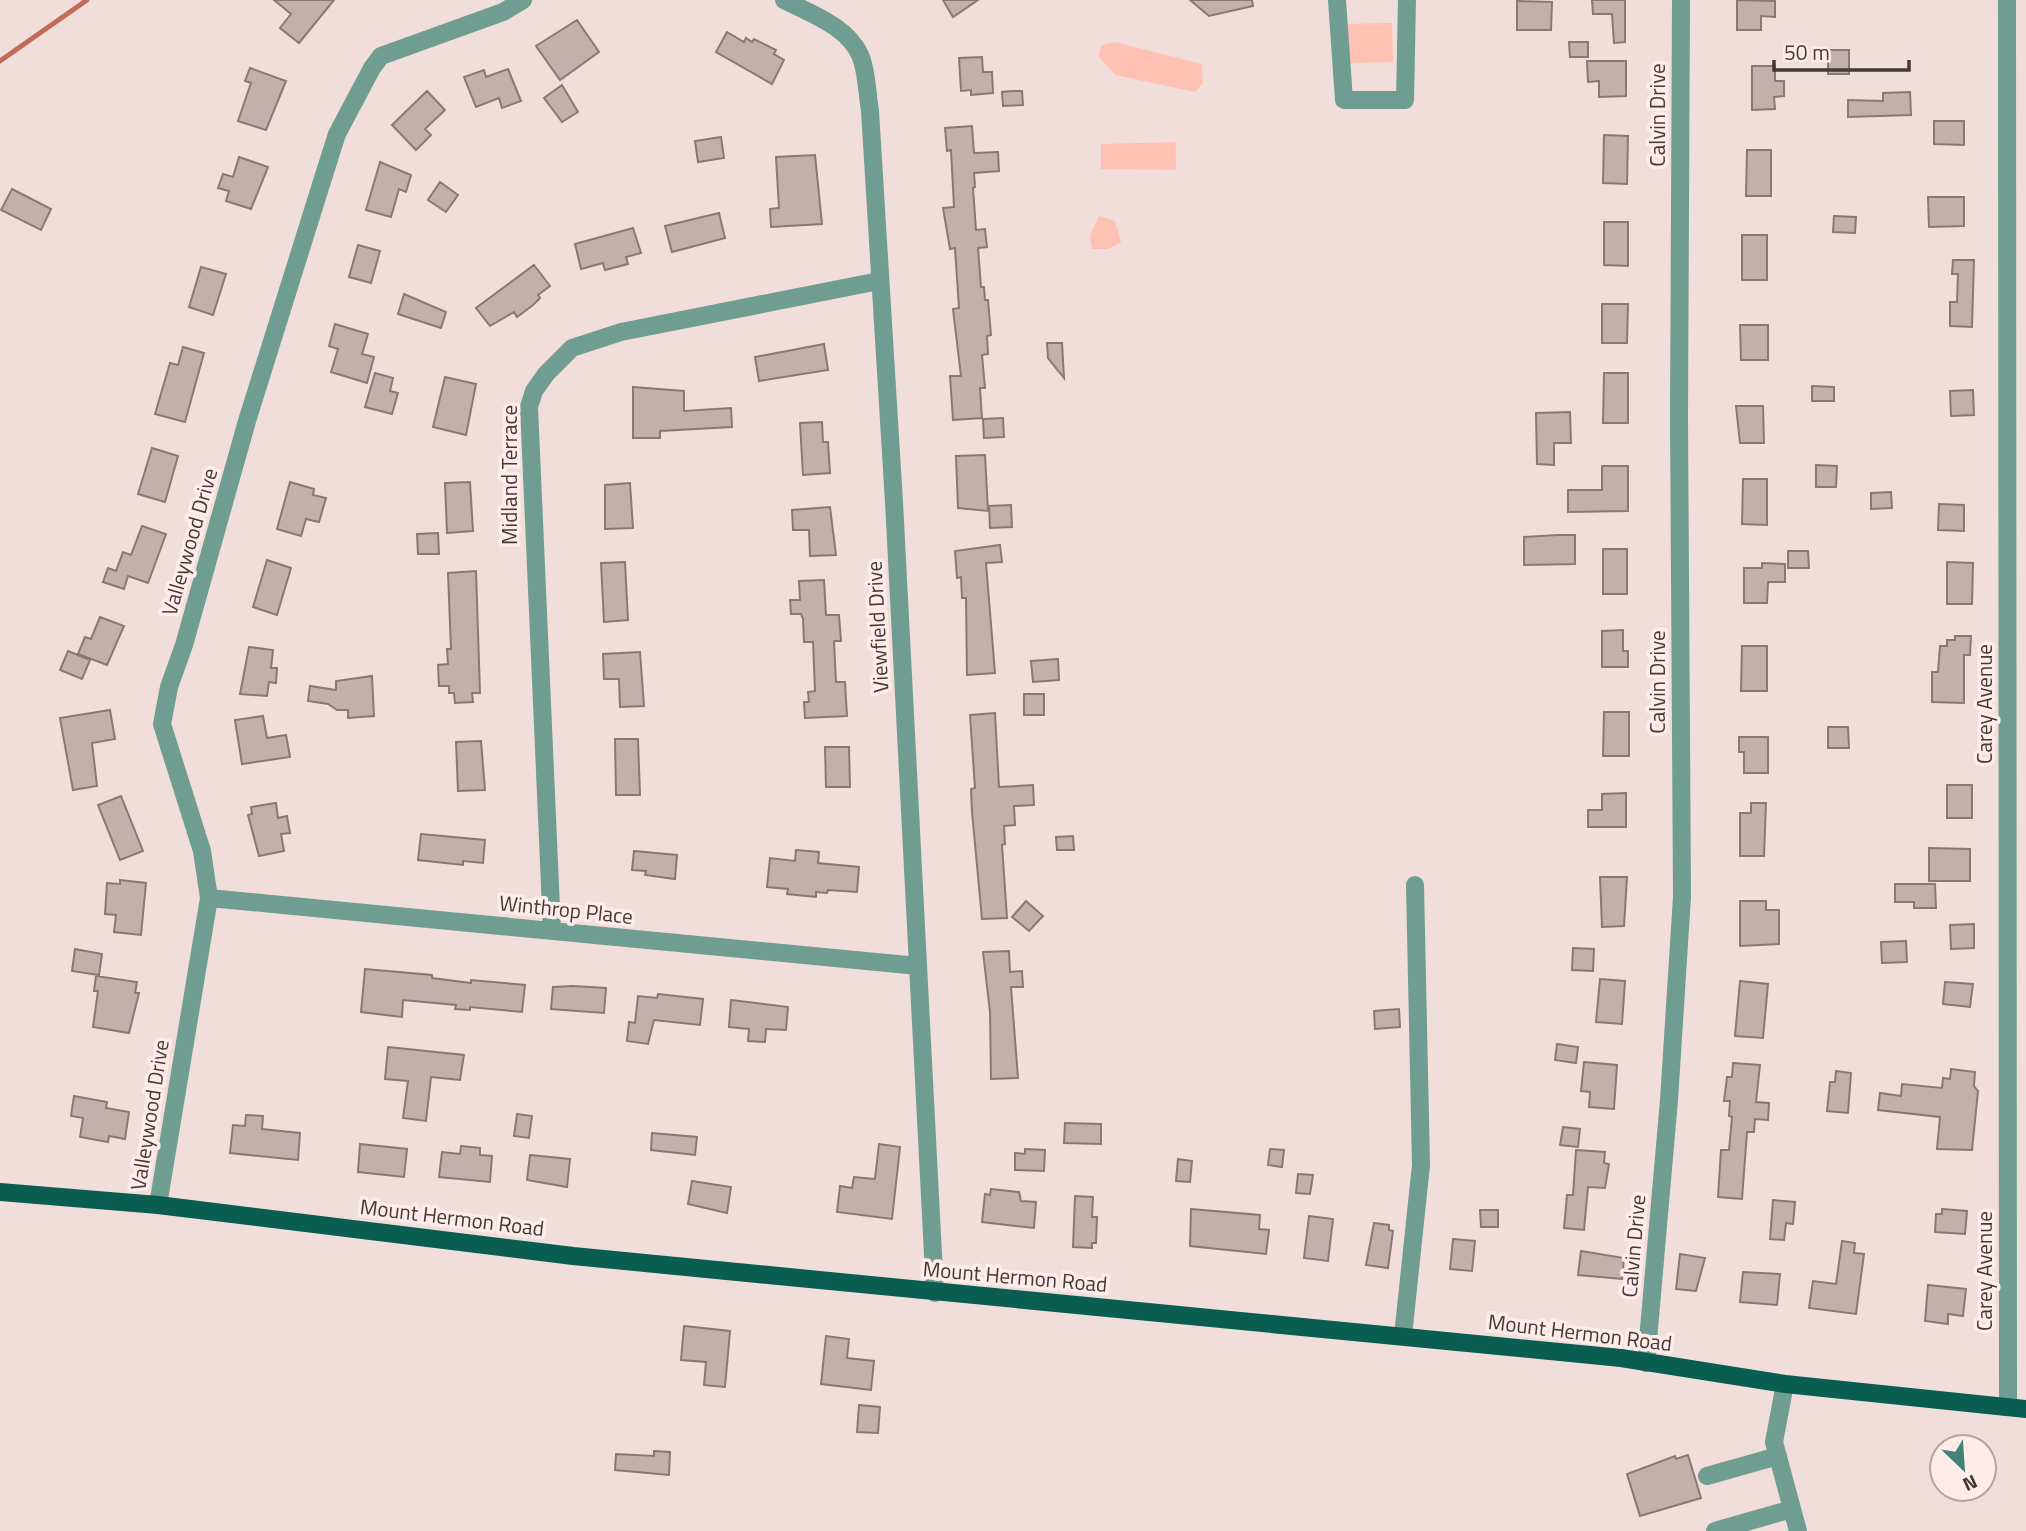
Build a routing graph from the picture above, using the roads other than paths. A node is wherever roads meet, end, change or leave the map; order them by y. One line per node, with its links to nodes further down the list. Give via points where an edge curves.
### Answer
1 (523, 0): 9 (street, Valleywood Drive, via 503,12 382,56 337,134 247,421 162,724 202,851)
2 (784, 0): 7 (street, Viewfield Drive, via 838,30 861,56 870,110)
3 (1337, 0): 4 (street, via 1344,100 1405,100)
4 (1407, 0)
5 (1681, 0): 16 (street, Calvin Drive, via 1682,897)
6 (2007, 0): 18 (street, Carey Avenue)
7 (879, 281): 10 (street, Midland Terrace, via 621,332 572,348 534,391 529,407 532,533); 11 (street, Viewfield Drive)
8 (1415, 885): 15 (street, via 1421,1166)
9 (209, 898): 10 (street, Winthrop Place); 13 (street, Valleywood Drive)
10 (552, 931): 11 (street, Winthrop Place)
11 (918, 966): 14 (street, Viewfield Drive)
12 (0, 1192): 13 (main road, Mount Hermon Road)
13 (158, 1205): 14 (main road, Mount Hermon Road, via 573,1256)
14 (935, 1293): 15 (main road, Mount Hermon Road)
15 (1403, 1336): 16 (main road, Mount Hermon Road)
16 (1646, 1363): 17 (main road, Mount Hermon Road)
17 (1785, 1384): 18 (main road, Mount Hermon Road); 20 (street, via 1774,1442)
18 (2008, 1408): 19 (main road, Mount Hermon Road)
19 (2026, 1409)
20 (1778, 1456): 21 (street); 22 (street)
21 (1707, 1476)
22 (1792, 1509): 23 (street); 25 (street)
23 (1753, 1526): 24 (street)
24 (1715, 1531)
25 (1798, 1531)

